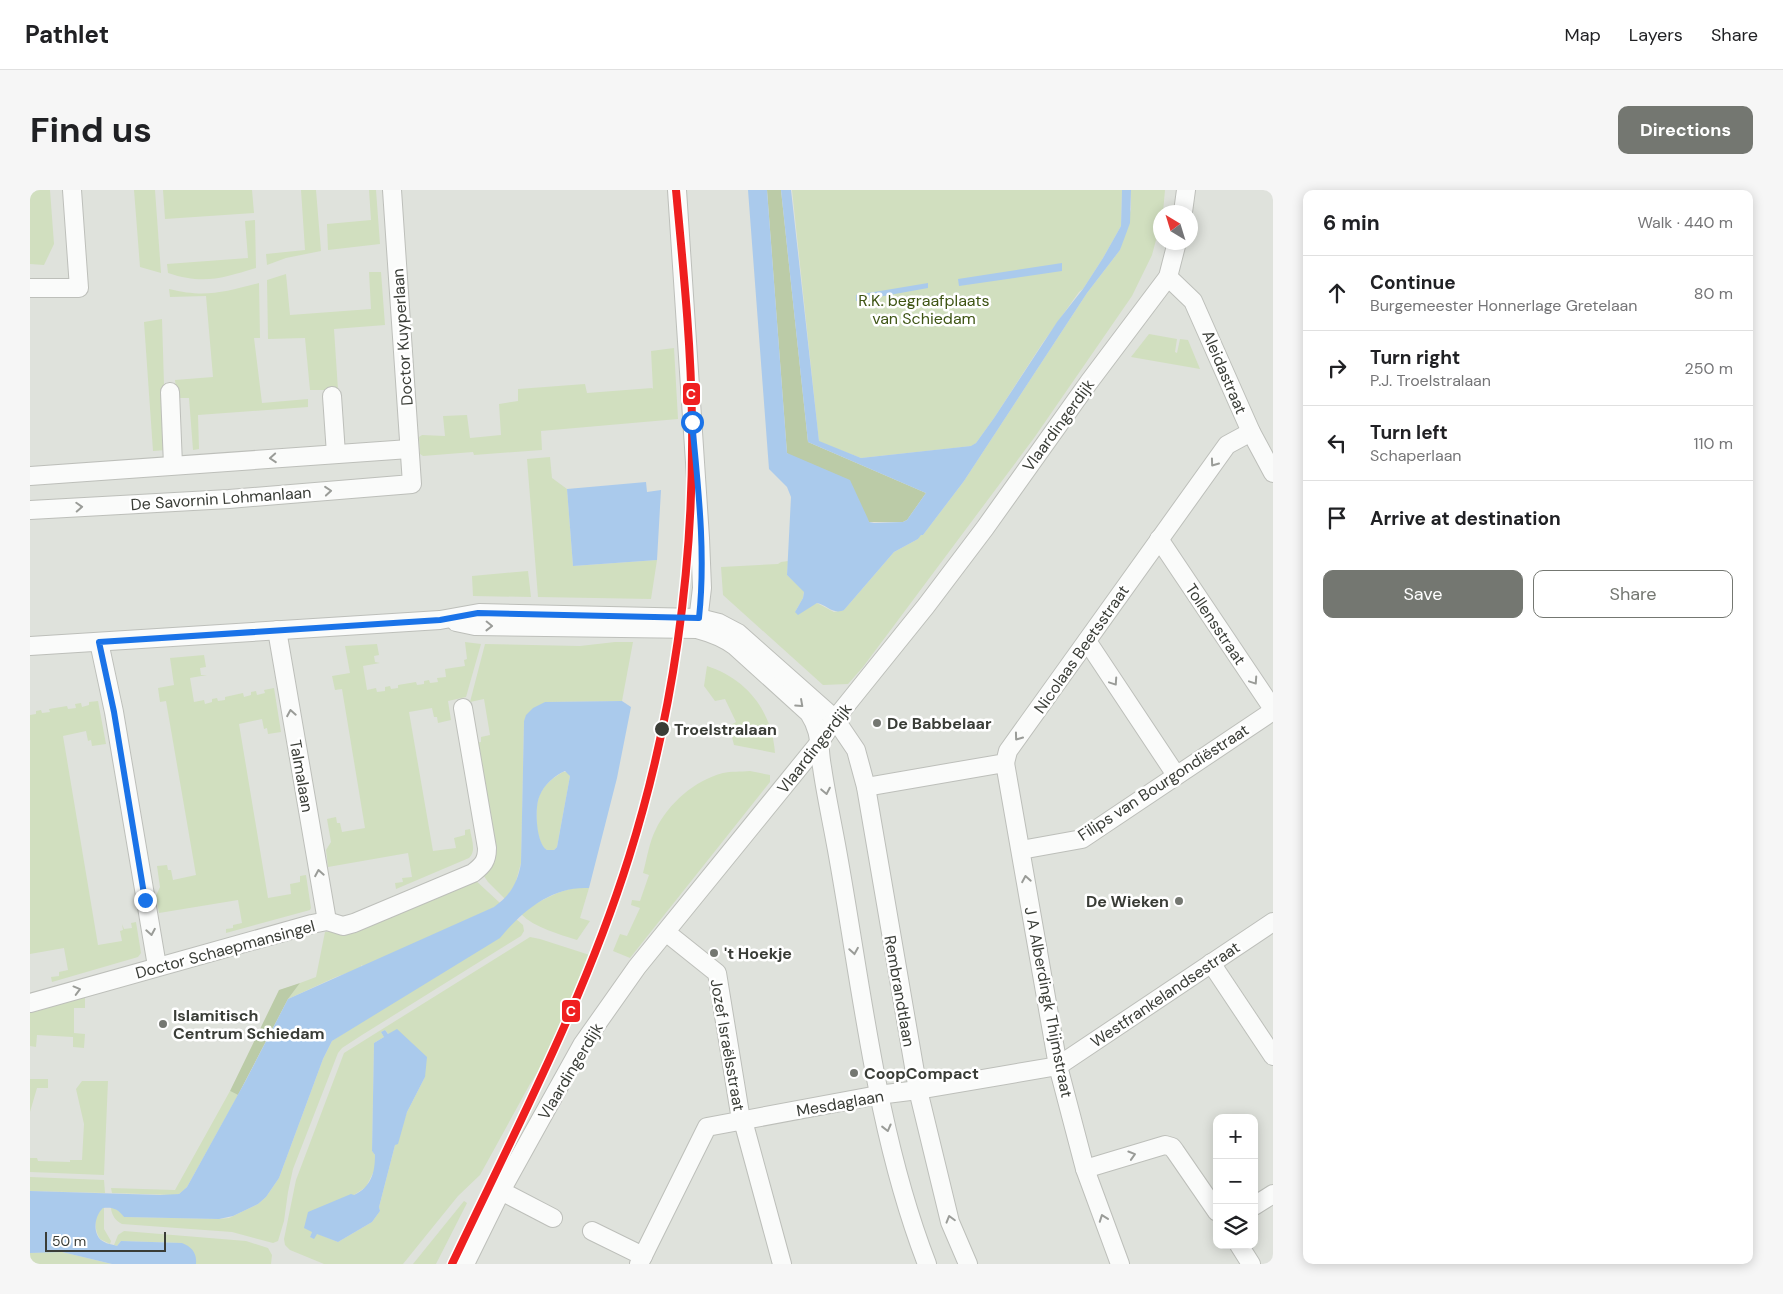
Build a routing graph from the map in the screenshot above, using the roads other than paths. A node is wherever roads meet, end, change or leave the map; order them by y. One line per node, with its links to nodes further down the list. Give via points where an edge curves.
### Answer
1 (72, 190): 8 (street, via 79,288)
2 (392, 190): 12 (street, Doctor Kuyperlaan)
3 (677, 190): 20 (street, via 700,540 702,588)
4 (1186, 190): 5 (street)
5 (1184, 205)
6 (1175, 250): 7 (street, Vlaardingerdijk)
7 (1168, 277): 11 (street, Aleidastraat, via 1193,301); 27 (street, Vlaardingerdijk, via 938,590)
8 (30, 288)
9 (170, 392): 14 (street)
10 (332, 396): 13 (street)
11 (1251, 432): 15 (street, Aleidastraat); 19 (street, Nicolaas Beetsstraat, one-way to 19, via 1227,445)
12 (409, 449): 13 (street); 17 (street, Doctor Kuyperlaan)
13 (336, 454): 14 (street, one-way to 14)
14 (173, 465): 16 (street)
15 (1273, 473)
16 (30, 476)
17 (412, 484): 18 (street, De Savornin Lohmanlaan, one-way to 17)
18 (30, 510)
19 (1159, 539): 22 (street, Nicolaas Beetsstraat); 26 (street, Tollensstraat, one-way to 26)
20 (698, 624): 21 (street, via 475,626 440,620); 27 (street, Rembrandtlaan, via 719,623 738,633); 28 (street, one-way to 28, via 735,646 809,713 817,725)
21 (278, 630): 23 (street); 33 (street, Talmalaan, one-way to 21)
22 (1087, 641): 29 (street, Nicolaas Beetsstraat, one-way to 29, via 1008,751); 30 (street, one-way to 30)
23 (99, 642): 24 (street); 37 (street, one-way to 37)
24 (30, 646)
25 (463, 708): 33 (street, Doctor Schaepmansingel, via 487,860 473,873 354,923 342,926)
26 (1273, 710): 30 (street, Filips van Bourgondiëstraat)
27 (835, 720): 28 (street, Vlaardingerdijk); 31 (street, Rembrandtlaan, via 856,750)
28 (819, 743): 35 (street, Vlaardingerdijk); 42 (street, one-way to 42)
29 (1005, 763): 31 (street); 32 (street, J A Alberdingk Thijmstraat)
30 (1176, 776): 32 (street, Filips van Bourgondiëstraat, via 1082,839)
31 (866, 787): 41 (street, Rembrandtlaan)
32 (1021, 850): 40 (street, J A Alberdingk Thijmstraat, one-way to 32)
33 (327, 922): 37 (street, Doctor Schaepmansingel)
34 (1273, 922): 36 (street, Westfrankelandsestraat)
35 (667, 932): 43 (street, Jozef Israëlsstraat, via 717,973); 45 (street, Vlaardingerdijk, via 582,1045)
36 (1211, 963): 39 (street); 40 (street, Westfrankelandsestraat)
37 (157, 966): 38 (street, Doctor Schaepmansingel, one-way to 37)
38 (30, 1003)
39 (1273, 1056)
40 (1058, 1066): 41 (street, Mesdaglaan); 44 (street, J A Alberdingk Thijmstraat)
41 (918, 1090): 42 (street, Mesdaglaan); 56 (street, Rembrandtlaan, one-way to 41, via 950,1222)
42 (878, 1096): 43 (street, Mesdaglaan); 55 (street, one-way to 55, via 912,1225)
43 (741, 1120): 52 (street, Mesdaglaan, via 707,1127); 54 (street, Jozef Israëlsstraat)
44 (1085, 1169): 48 (street, one-way to 48, via 1165,1145 1172,1147); 57 (street, J A Alberdingk Thijmstraat, one-way to 44)
45 (501, 1191): 49 (street); 53 (street, Vlaardingerdijk)
46 (1273, 1194): 47 (street)
47 (1257, 1204)
48 (1213, 1206)
49 (553, 1218)
50 (592, 1231): 52 (street)
51 (1242, 1249): 58 (street)
52 (641, 1260)
53 (465, 1264)
54 (782, 1264)
55 (927, 1264)
56 (968, 1264)
57 (1120, 1264)
58 (1251, 1264)

